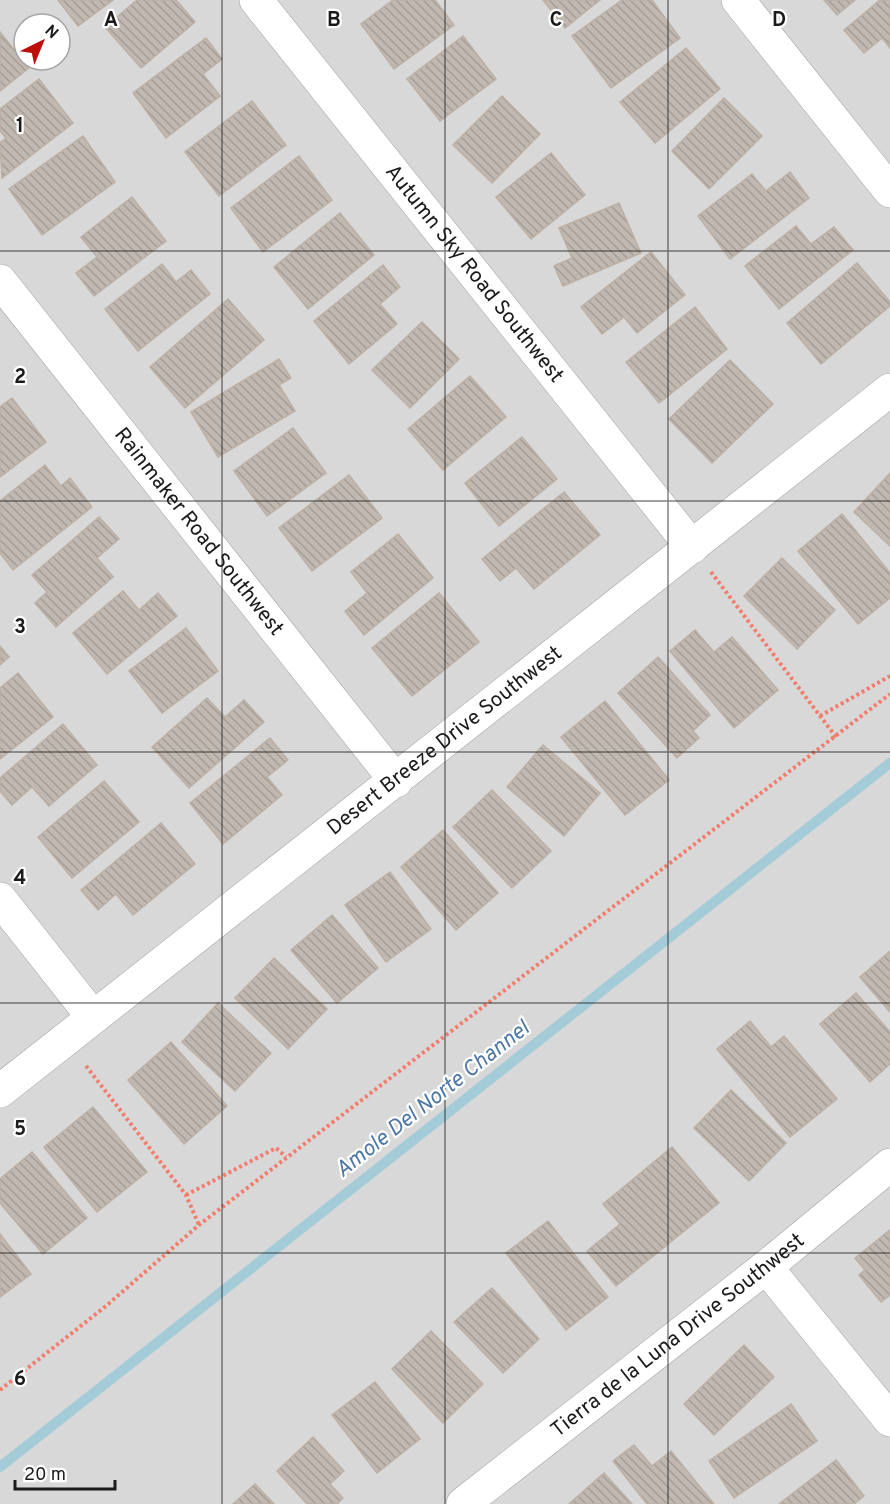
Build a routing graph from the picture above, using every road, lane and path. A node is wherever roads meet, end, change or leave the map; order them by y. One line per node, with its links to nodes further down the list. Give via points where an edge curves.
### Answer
1 (256, 0): 6 (street, Autumn Sky Road Southwest)
2 (738, 0): 3 (street)
3 (890, 191)
4 (0, 281): 11 (street, Rainmaker Road Southwest)
5 (890, 390): 6 (street, Desert Breeze Drive Southwest)
6 (692, 547): 9 (path); 11 (street, Desert Breeze Drive Southwest)
7 (890, 676): 9 (path)
8 (890, 694): 10 (path)
9 (820, 716): 10 (path)
10 (836, 737): 16 (path)
11 (396, 781): 13 (street, Desert Breeze Drive Southwest)
12 (0, 899): 13 (street)
13 (93, 1017): 14 (street, Desert Breeze Drive Southwest)
14 (65, 1039): 15 (street, Desert Breeze Drive Southwest); 18 (path)
15 (0, 1091)
16 (286, 1157): 18 (path, via 276,1148); 19 (path)
17 (890, 1165): 20 (street, Tierra de la Luna Drive Southwest)
18 (186, 1195): 19 (path)
19 (199, 1225): 21 (path)
20 (765, 1267): 22 (street); 23 (street, Tierra de la Luna Drive Southwest)
21 (0, 1390)
22 (890, 1420)
23 (463, 1504)

